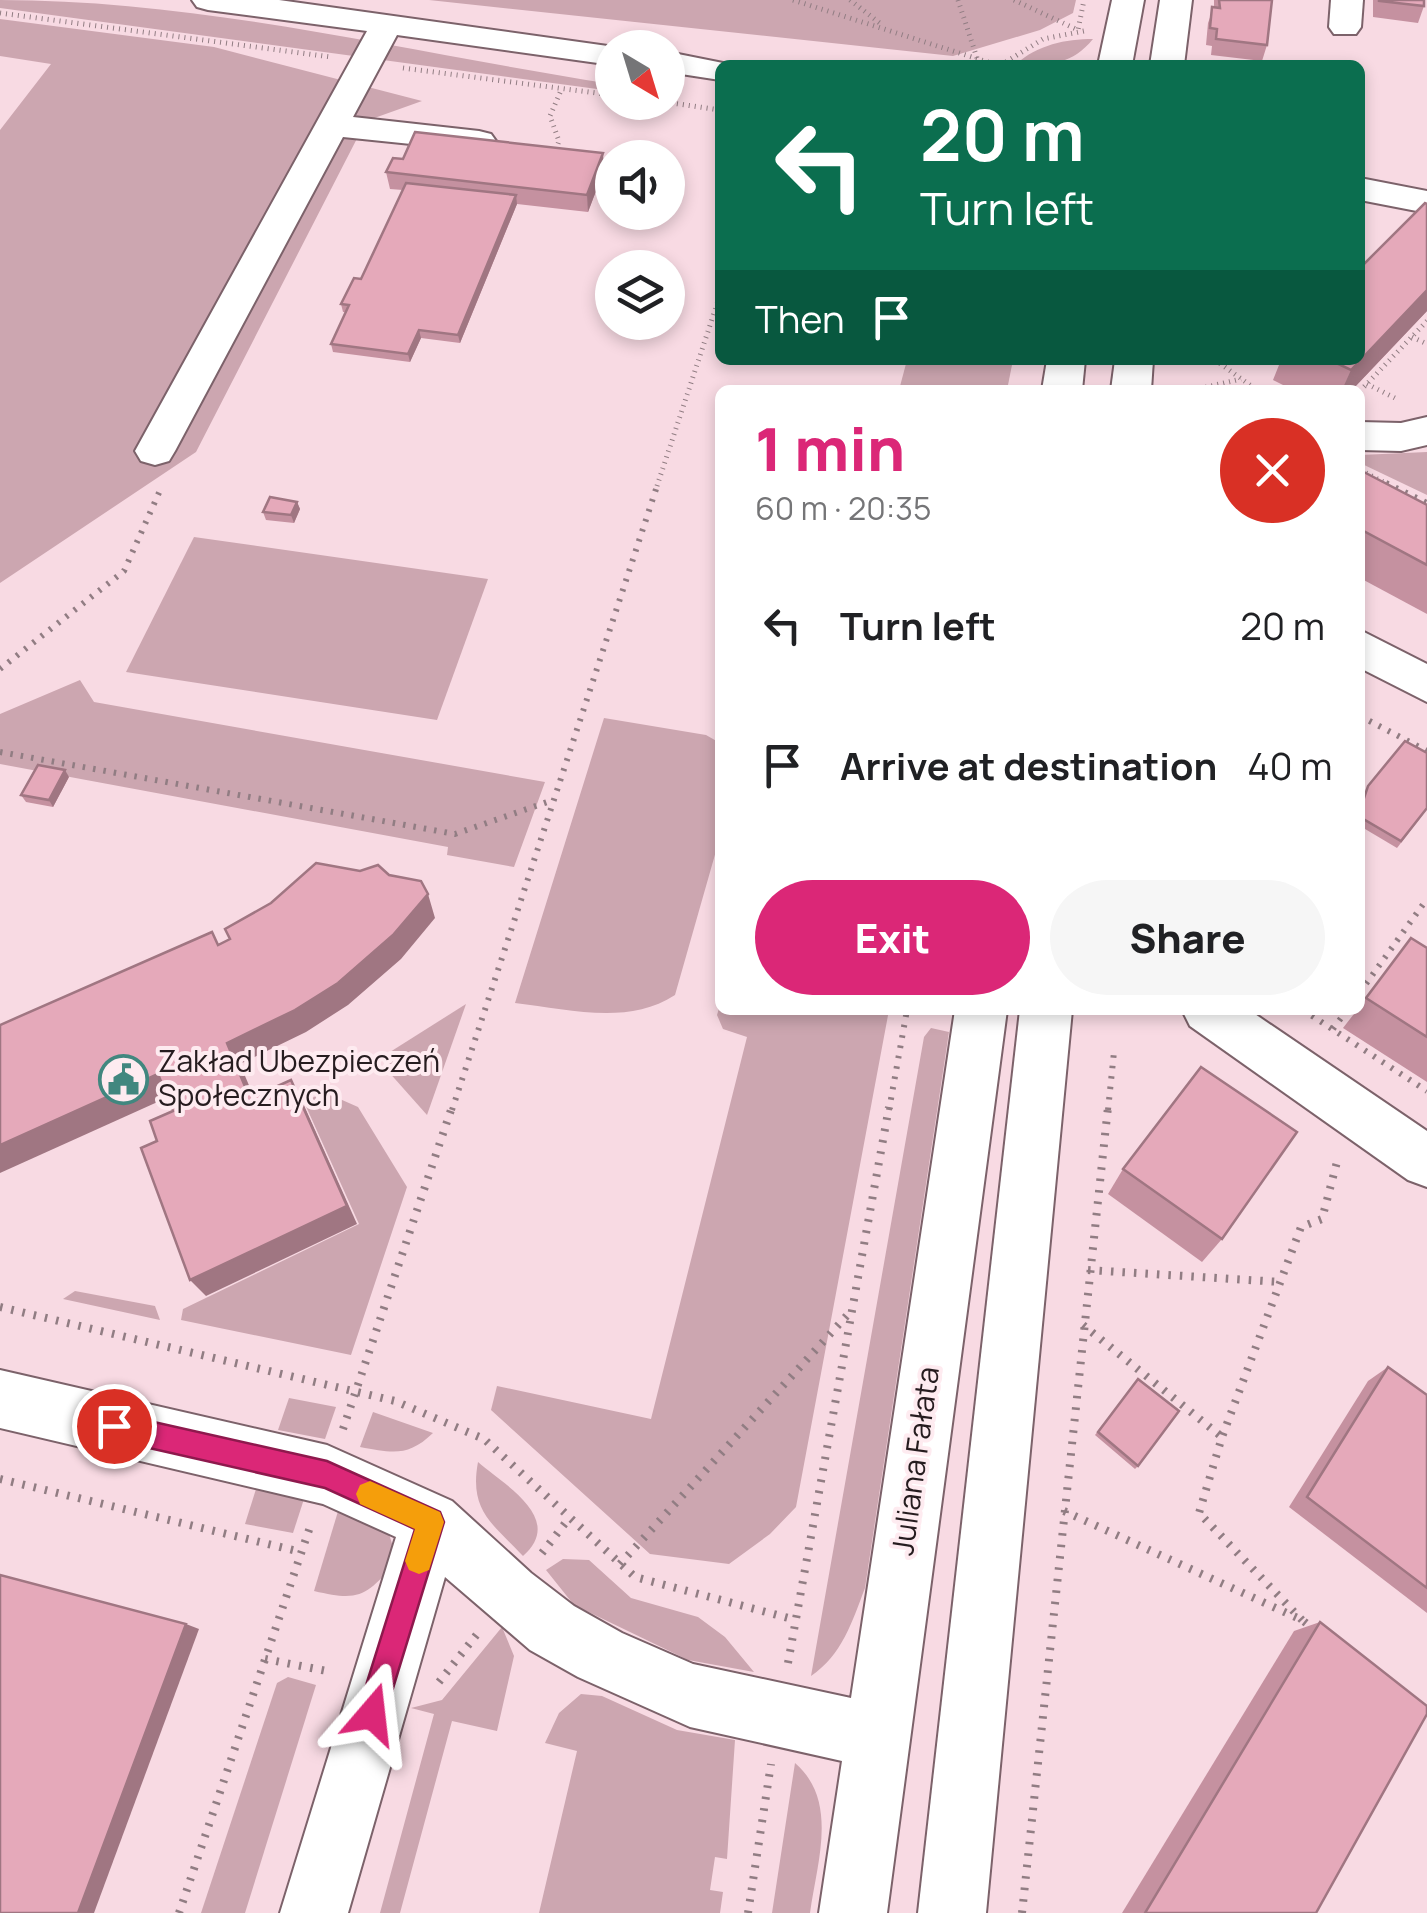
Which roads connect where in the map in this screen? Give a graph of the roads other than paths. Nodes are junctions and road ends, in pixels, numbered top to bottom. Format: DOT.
graph roads {
  1 [pos="208,0"];
  2 [pos="1128,0"];
  3 [pos="1176,0"];
  4 [pos="387,24"];
  5 [pos="1117,51"];
  6 [pos="595,53"];
  7 [pos="1168,60"];
  8 [pos="685,65"];
  9 [pos="715,69"];
  10 [pos="331,125"];
  11 [pos="505,144"];
  12 [pos="1365,190"];
  13 [pos="1427,202"];
  14 [pos="1427,431"];
  15 [pos="1365,436"];
  16 [pos="154,452"];
  17 [pos="1365,651"];
  18 [pos="1427,685"];
  19 [pos="980,1015"];
  20 [pos="1045,1015"];
  21 [pos="1215,1015"];
  22 [pos="1427,1162"];
  23 [pos="0,1398"];
  24 [pos="430,1522"];
  25 [pos="876,1736"];
  26 [pos="314,1913"];
  27 [pos="853,1913"];
  28 [pos="952,1913"];
  1 -- 4 [label="street"];
  2 -- 5 [label="street"];
  3 -- 7 [label="street"];
  4 -- 6 [label="street"];
  4 -- 10 [label="street"];
  8 -- 9 [label="street"];
  10 -- 11 [label="street"];
  10 -- 16 [label="street"];
  12 -- 13 [label="street"];
  14 -- 15 [label="street"];
  17 -- 18 [label="street"];
  19 -- 25 [label="street, Juliana Fałata"];
  20 -- 28 [label="street"];
  21 -- 22 [label="street"];
  23 -- 24 [label="street"];
  24 -- 25 [label="street"];
  24 -- 26 [label="street"];
  25 -- 27 [label="street, Juliana Fałata"];
}
